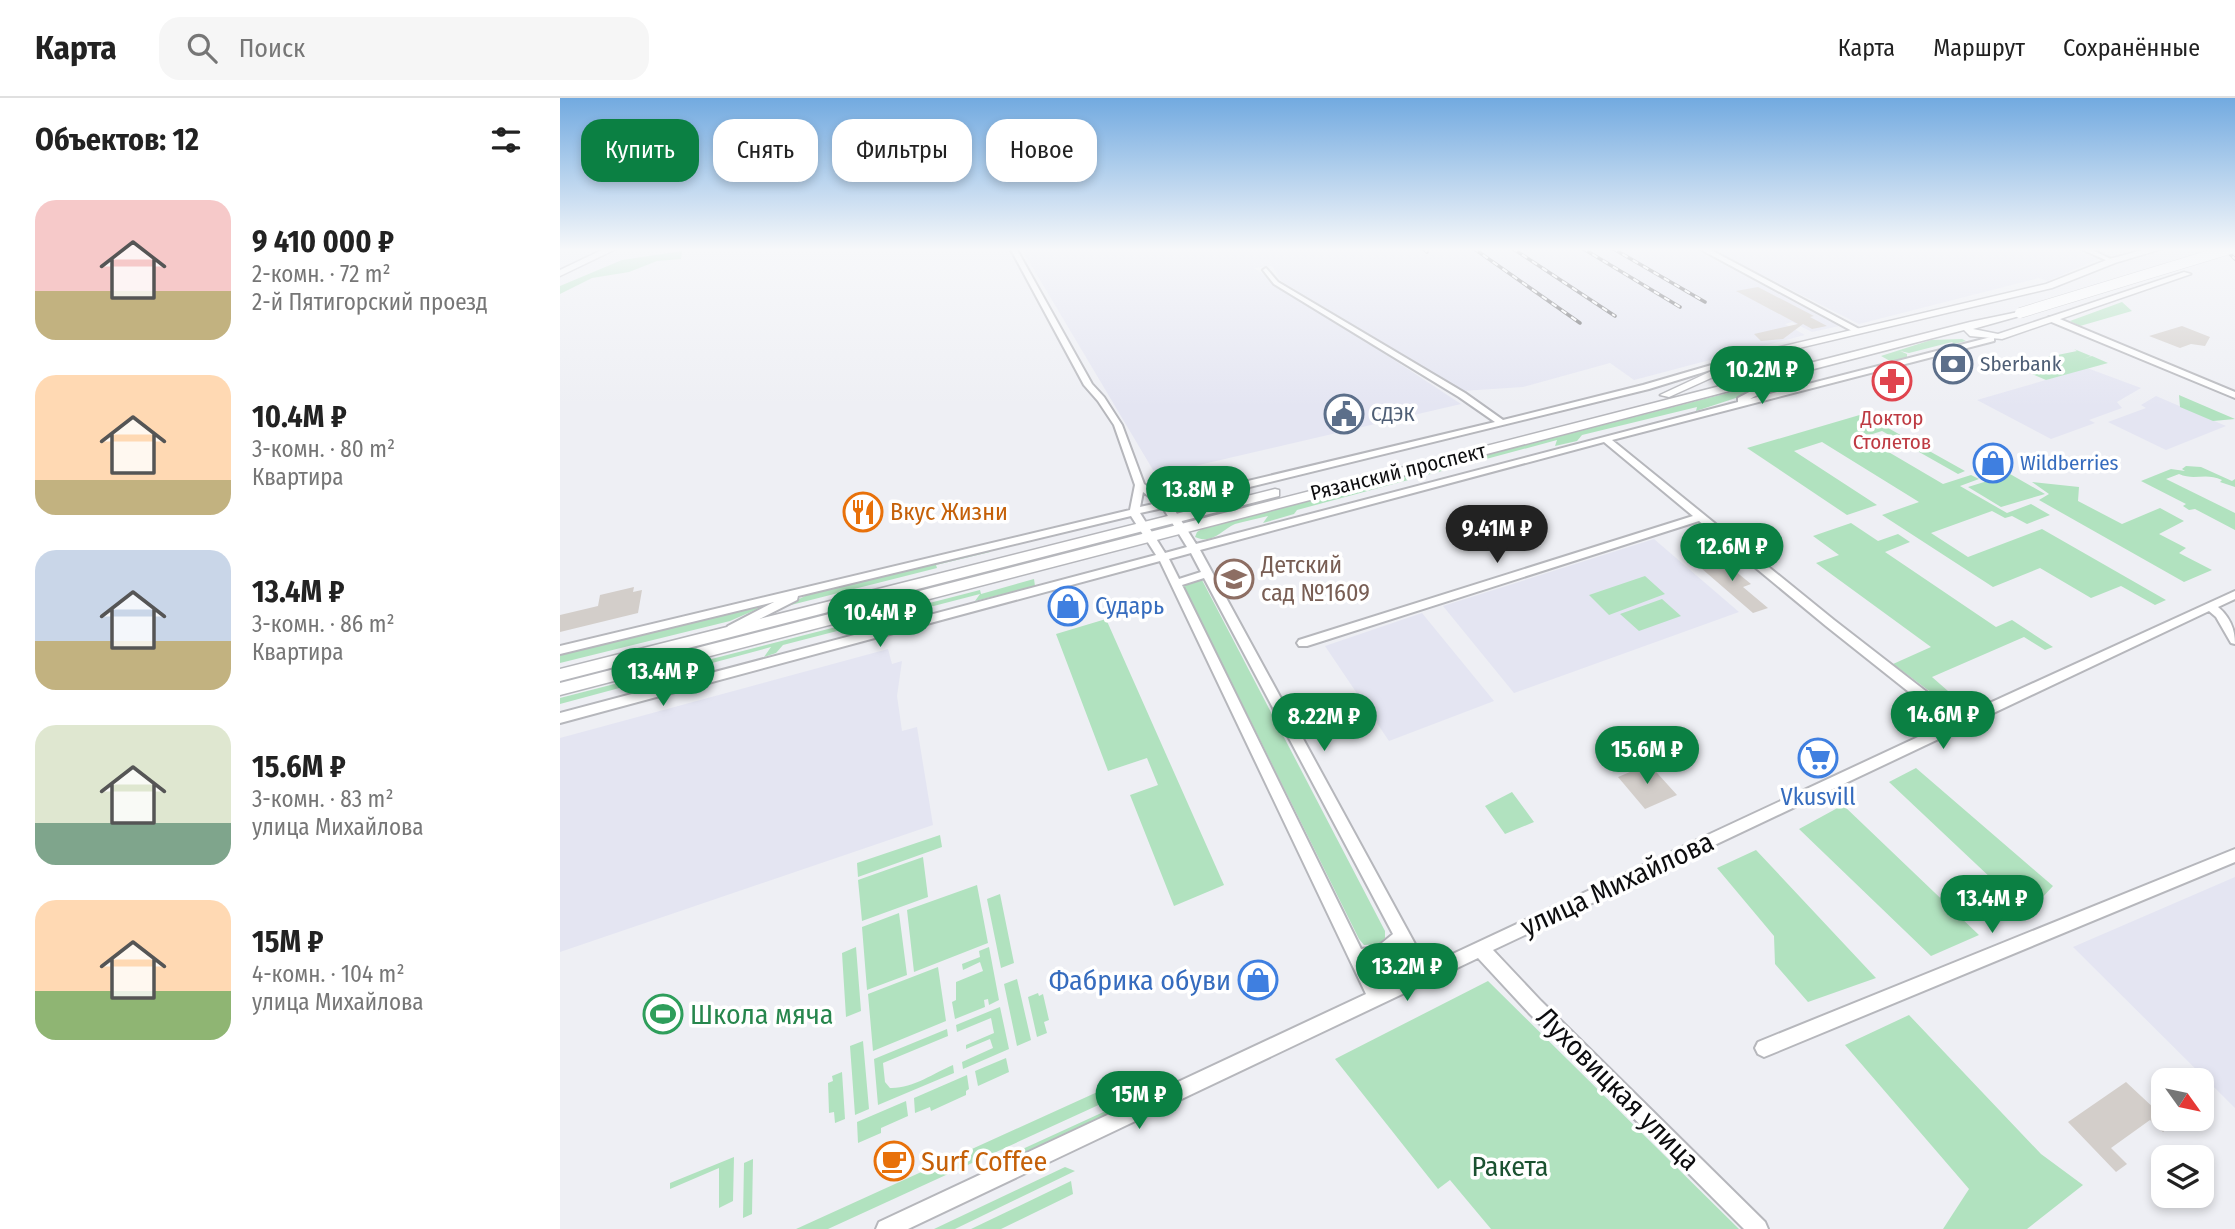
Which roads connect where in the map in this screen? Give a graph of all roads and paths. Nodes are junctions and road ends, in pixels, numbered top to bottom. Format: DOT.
graph roads {
  1 [pos="1042,301"];
  2 [pos="1306,301"];
  3 [pos="1801,301"];
  4 [pos="1995,301"];
  5 [pos="2028,301"];
  6 [pos="2060,301"];
  7 [pos="2107,301"];
  8 [pos="1947,314"];
  9 [pos="2052,319"];
  10 [pos="1973,321"];
  11 [pos="1857,330"];
  12 [pos="1995,338"];
  13 [pos="1750,357"];
  14 [pos="1796,371"];
  15 [pos="1665,395"];
  16 [pos="2235,395"];
  17 [pos="1714,410"];
  18 [pos="1502,423"];
  19 [pos="1606,439"];
  20 [pos="1140,485"];
  21 [pos="1166,504"];
  22 [pos="1134,512"];
  23 [pos="1700,517"];
  24 [pos="1178,523"];
  25 [pos="1146,531"];
  26 [pos="1194,550"];
  27 [pos="1163,558"];
  28 [pos="1208,575"];
  29 [pos="1175,583"];
  30 [pos="809,588"];
  31 [pos="2235,596"];
  32 [pos="2211,607"];
  33 [pos="727,632"];
  34 [pos="2235,640"];
  35 [pos="1303,643"];
  36 [pos="560,650"];
  37 [pos="560,675"];
  38 [pos="560,689"];
  39 [pos="560,719"];
  40 [pos="1960,724"];
  41 [pos="2235,855"];
  42 [pos="1402,936"];
  43 [pos="1480,948"];
  44 [pos="1356,956"];
  45 [pos="1423,974"];
  46 [pos="1376,997"];
  47 [pos="1764,1048"];
  48 [pos="886,1229"];
  49 [pos="1758,1229"];
  1 -- 20 [label="street"];
  2 -- 18 [label="street"];
  3 -- 11 [label="street"];
  4 -- 8 [label="main road"];
  5 -- 10 [label="main road, Рязанский проспект"];
  6 -- 10 [label="main road, Рязанский проспект, bridge"];
  7 -- 9 [label="main road"];
  8 -- 10 [label="main road"];
  8 -- 11 [label="main road"];
  9 -- 12 [label="main road"];
  9 -- 16 [label="street"];
  10 -- 12 [label="main road"];
  10 -- 14 [label="main road, Рязанский проспект"];
  10 -- 15 [label="main road, Рязанский проспект"];
  11 -- 13 [label="main road"];
  12 -- 17 [label="street"];
  13 -- 15 [label="main road"];
  13 -- 18 [label="street"];
  14 -- 17 [label="street"];
  14 -- 24 [label="main road, Рязанский проспект"];
  15 -- 24 [label="main road, Рязанский проспект"];
  17 -- 19 [label="street"];
  18 -- 21 [label="street"];
  19 -- 23 [label="street"];
  19 -- 26 [label="street"];
  20 -- 21 [label="street"];
  20 -- 22 [label="street"];
  21 -- 22 [label="street"];
  21 -- 24 [label="street"];
  22 -- 25 [label="street"];
  22 -- 30 [label="street"];
  23 -- 35 [label="street"];
  23 -- 40 [label="street"];
  24 -- 25 [label="main road, Рязанский проспект"];
  24 -- 26 [label="street"];
  25 -- 27 [label="street"];
  25 -- 33 [label="main road, Рязанский проспект"];
  25 -- 38 [label="main road, Рязанский проспект"];
  26 -- 27 [label="street"];
  26 -- 28 [label="street"];
  27 -- 29 [label="street"];
  27 -- 39 [label="street"];
  28 -- 29 [label="street"];
  28 -- 42 [label="street"];
  29 -- 44 [label="street"];
  30 -- 33 [label="street"];
  30 -- 36 [label="street"];
  31 -- 32 [label="street, улица Михайлова"];
  32 -- 34 [label="street"];
  32 -- 40 [label="street, улица Михайлова"];
  33 -- 37 [label="main road, Рязанский проспект"];
  40 -- 43 [label="street, улица Михайлова"];
  41 -- 47 [label="street"];
  42 -- 44 [label="street"];
  42 -- 45 [label="street"];
  43 -- 45 [label="street, улица Михайлова"];
  43 -- 49 [label="street, Луховицкая улица"];
  44 -- 46 [label="street"];
  45 -- 46 [label="street, улица Михайлова"];
  46 -- 48 [label="street, улица Михайлова"];
}
